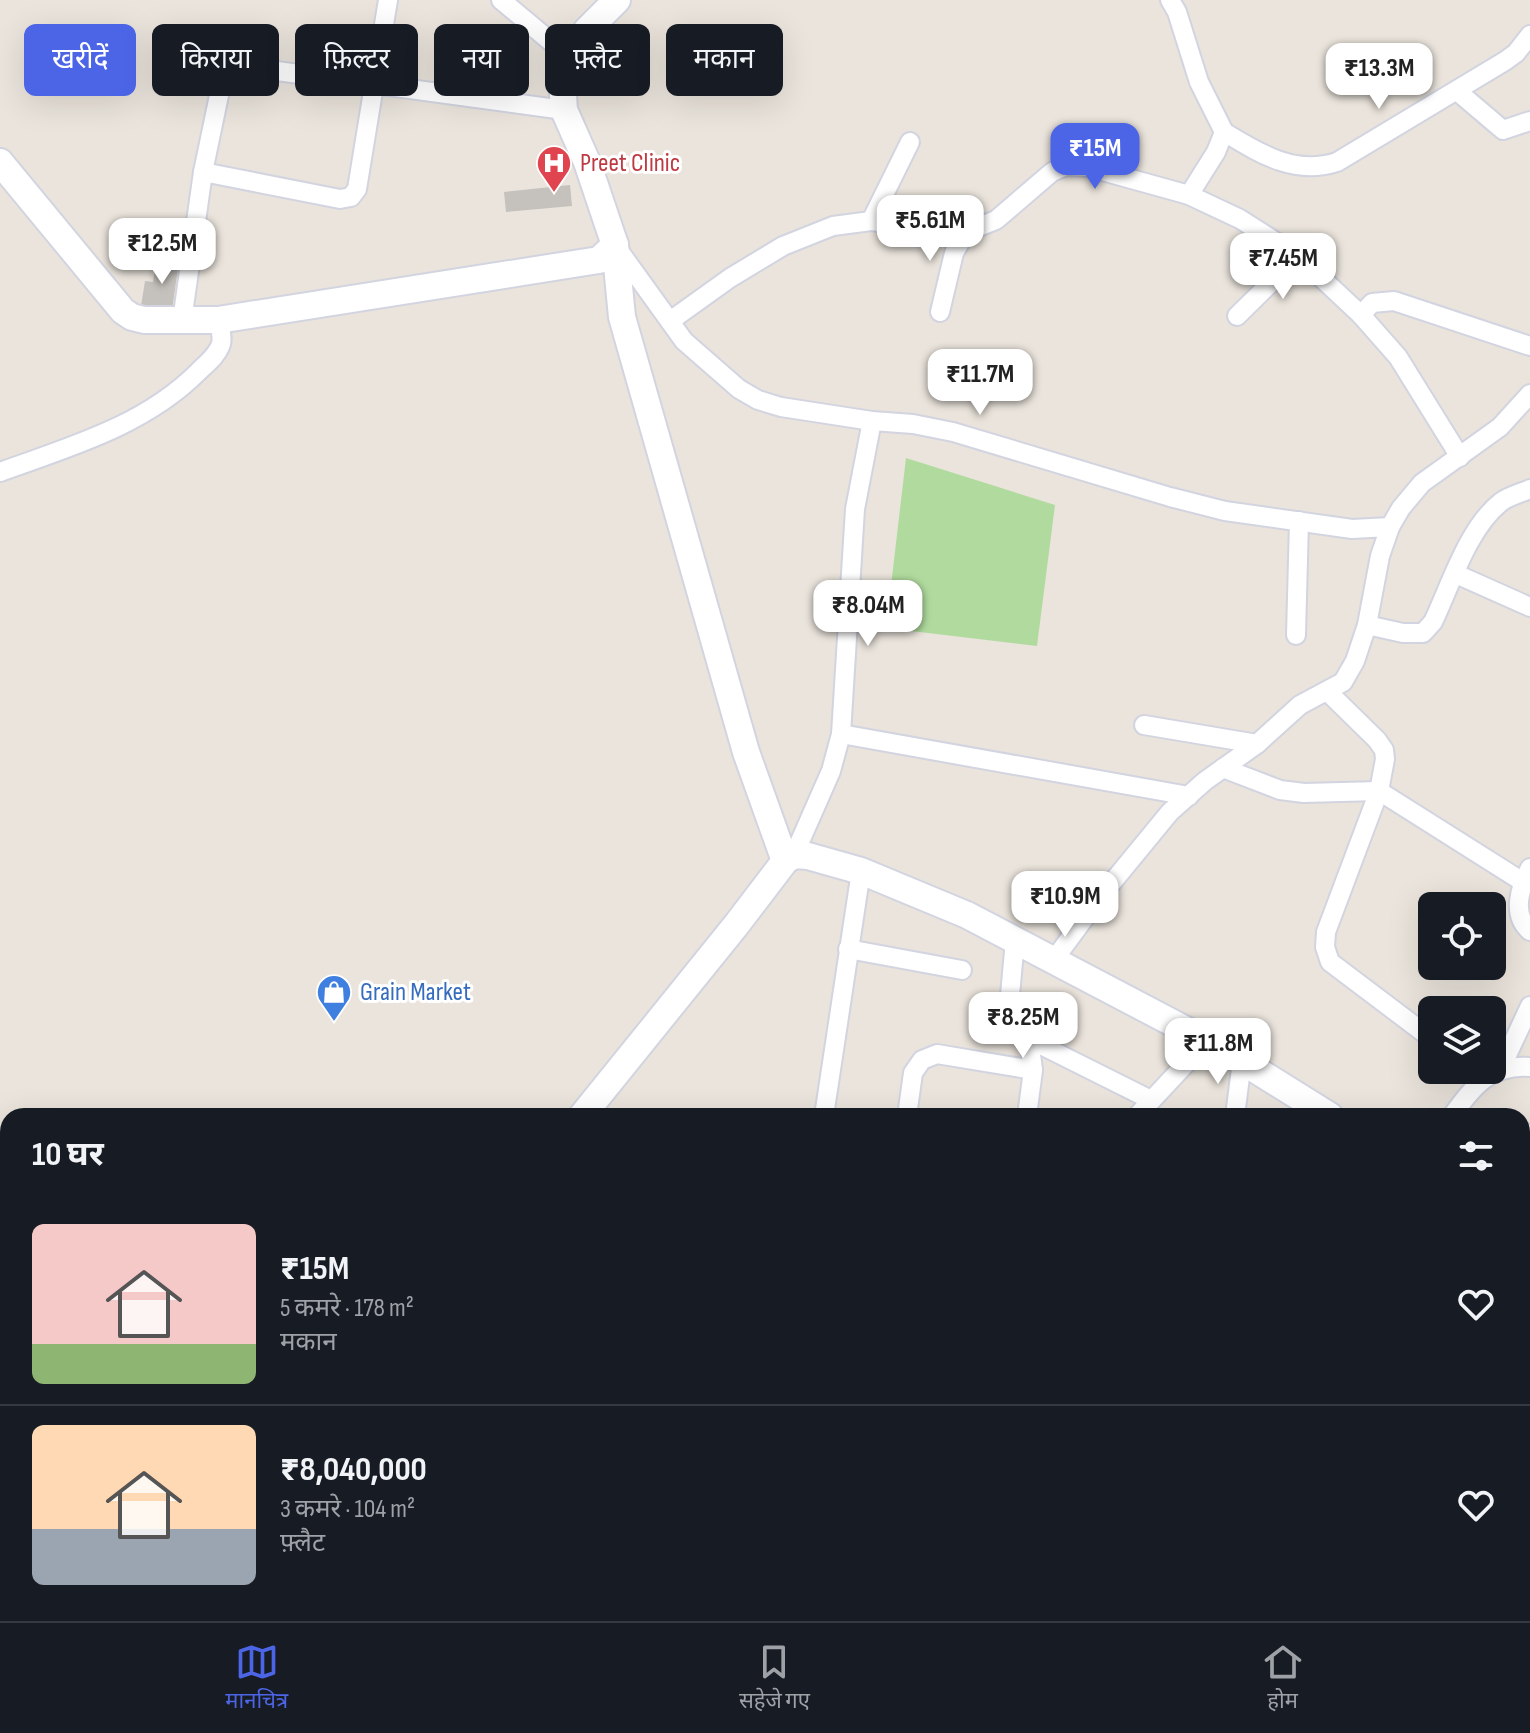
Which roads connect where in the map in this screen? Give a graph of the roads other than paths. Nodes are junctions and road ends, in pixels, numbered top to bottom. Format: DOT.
graph roads {
  1 [pos="388,0"];
  2 [pos="501,0"];
  3 [pos="617,0"];
  4 [pos="1170,0"];
  5 [pos="384,24"];
  6 [pos="593,24"];
  7 [pos="1530,35"];
  8 [pos="545,37"];
  9 [pos="295,74"];
  10 [pos="1457,91"];
  11 [pos="418,92"];
  12 [pos="371,96"];
  13 [pos="563,96"];
  14 [pos="564,110"];
  15 [pos="1530,121"];
  16 [pos="1224,132"];
  17 [pos="910,142"];
  18 [pos="2,167"];
  19 [pos="203,172"];
  20 [pos="1189,195"];
  21 [pos="871,221"];
  22 [pos="966,232"];
  23 [pos="615,245"];
  24 [pos="1298,256"];
  25 [pos="940,312"];
  26 [pos="1361,315"];
  27 [pos="1237,316"];
  28 [pos="218,320"];
  29 [pos="182,321"];
  30 [pos="670,321"];
  31 [pos="1530,346"];
  32 [pos="1530,394"];
  33 [pos="872,421"];
  34 [pos="1460,457"];
  35 [pos="0,472"];
  36 [pos="1530,489"];
  37 [pos="1299,521"];
  38 [pos="1390,527"];
  39 [pos="1456,574"];
  40 [pos="1530,607"];
  41 [pos="1367,625"];
  42 [pos="1296,635"];
  43 [pos="1327,691"];
  44 [pos="1144,725"];
  45 [pos="841,734"];
  46 [pos="1257,744"];
  47 [pos="1223,768"];
  48 [pos="1379,791"];
  49 [pos="1189,796"];
  50 [pos="789,858"];
  51 [pos="861,871"];
  52 [pos="1526,875"];
  53 [pos="1530,931"];
  54 [pos="1015,940"];
  55 [pos="848,949"];
  56 [pos="1053,961"];
  57 [pos="962,970"];
  58 [pos="1530,1006"];
  59 [pos="1418,1028"];
  60 [pos="1029,1039"];
  61 [pos="1206,1042"];
  62 [pos="1506,1057"];
  63 [pos="1242,1061"];
  64 [pos="1530,1067"];
  65 [pos="1506,1068"];
  66 [pos="1033,1070"];
  67 [pos="1473,1084"];
  68 [pos="1151,1100"];
  69 [pos="588,1108"];
  70 [pos="825,1108"];
  71 [pos="908,1108"];
  72 [pos="1028,1108"];
  73 [pos="1144,1108"];
  74 [pos="1236,1108"];
  75 [pos="1317,1108"];
  76 [pos="1457,1108"];
  1 -- 5 [label="street"];
  2 -- 8 [label="street"];
  3 -- 6 [label="street"];
  4 -- 16 [label="street"];
  7 -- 10 [label="street"];
  9 -- 19 [label="street"];
  10 -- 15 [label="street"];
  10 -- 16 [label="street"];
  11 -- 14 [label="street"];
  12 -- 19 [label="street"];
  13 -- 14 [label="street"];
  14 -- 23 [label="street"];
  16 -- 20 [label="street"];
  17 -- 21 [label="street"];
  18 -- 29 [label="street"];
  19 -- 29 [label="street"];
  20 -- 22 [label="street"];
  20 -- 24 [label="street"];
  21 -- 22 [label="street"];
  21 -- 30 [label="street"];
  22 -- 25 [label="street"];
  23 -- 28 [label="street"];
  23 -- 30 [label="street"];
  23 -- 50 [label="street"];
  24 -- 26 [label="street"];
  24 -- 27 [label="street"];
  26 -- 31 [label="street"];
  26 -- 34 [label="street"];
  28 -- 29 [label="street"];
  28 -- 35 [label="street"];
  30 -- 33 [label="street"];
  32 -- 34 [label="street"];
  33 -- 37 [label="street"];
  33 -- 45 [label="street"];
  34 -- 38 [label="street"];
  36 -- 39 [label="street"];
  37 -- 38 [label="street"];
  37 -- 42 [label="street"];
  38 -- 41 [label="street"];
  39 -- 40 [label="street"];
  39 -- 41 [label="street"];
  41 -- 43 [label="street"];
  43 -- 46 [label="street"];
  43 -- 48 [label="street"];
  44 -- 46 [label="street"];
  45 -- 49 [label="street"];
  45 -- 50 [label="street"];
  46 -- 47 [label="street"];
  47 -- 48 [label="street"];
  47 -- 49 [label="street"];
  48 -- 52 [label="street"];
  48 -- 59 [label="street"];
  49 -- 56 [label="street"];
  50 -- 51 [label="street"];
  50 -- 69 [label="street"];
  51 -- 54 [label="street"];
  51 -- 55 [label="street"];
  52 -- 53 [label="street"];
  54 -- 56 [label="street"];
  54 -- 60 [label="street"];
  55 -- 57 [label="street"];
  55 -- 70 [label="street"];
  56 -- 61 [label="street"];
  58 -- 62 [label="street"];
  60 -- 66 [label="street"];
  60 -- 68 [label="street"];
  61 -- 63 [label="street"];
  61 -- 68 [label="street"];
  63 -- 74 [label="street"];
  63 -- 75 [label="street"];
  64 -- 65 [label="street"];
  66 -- 71 [label="street"];
  66 -- 72 [label="street"];
  67 -- 76 [label="street"];
  68 -- 73 [label="street"];
}
